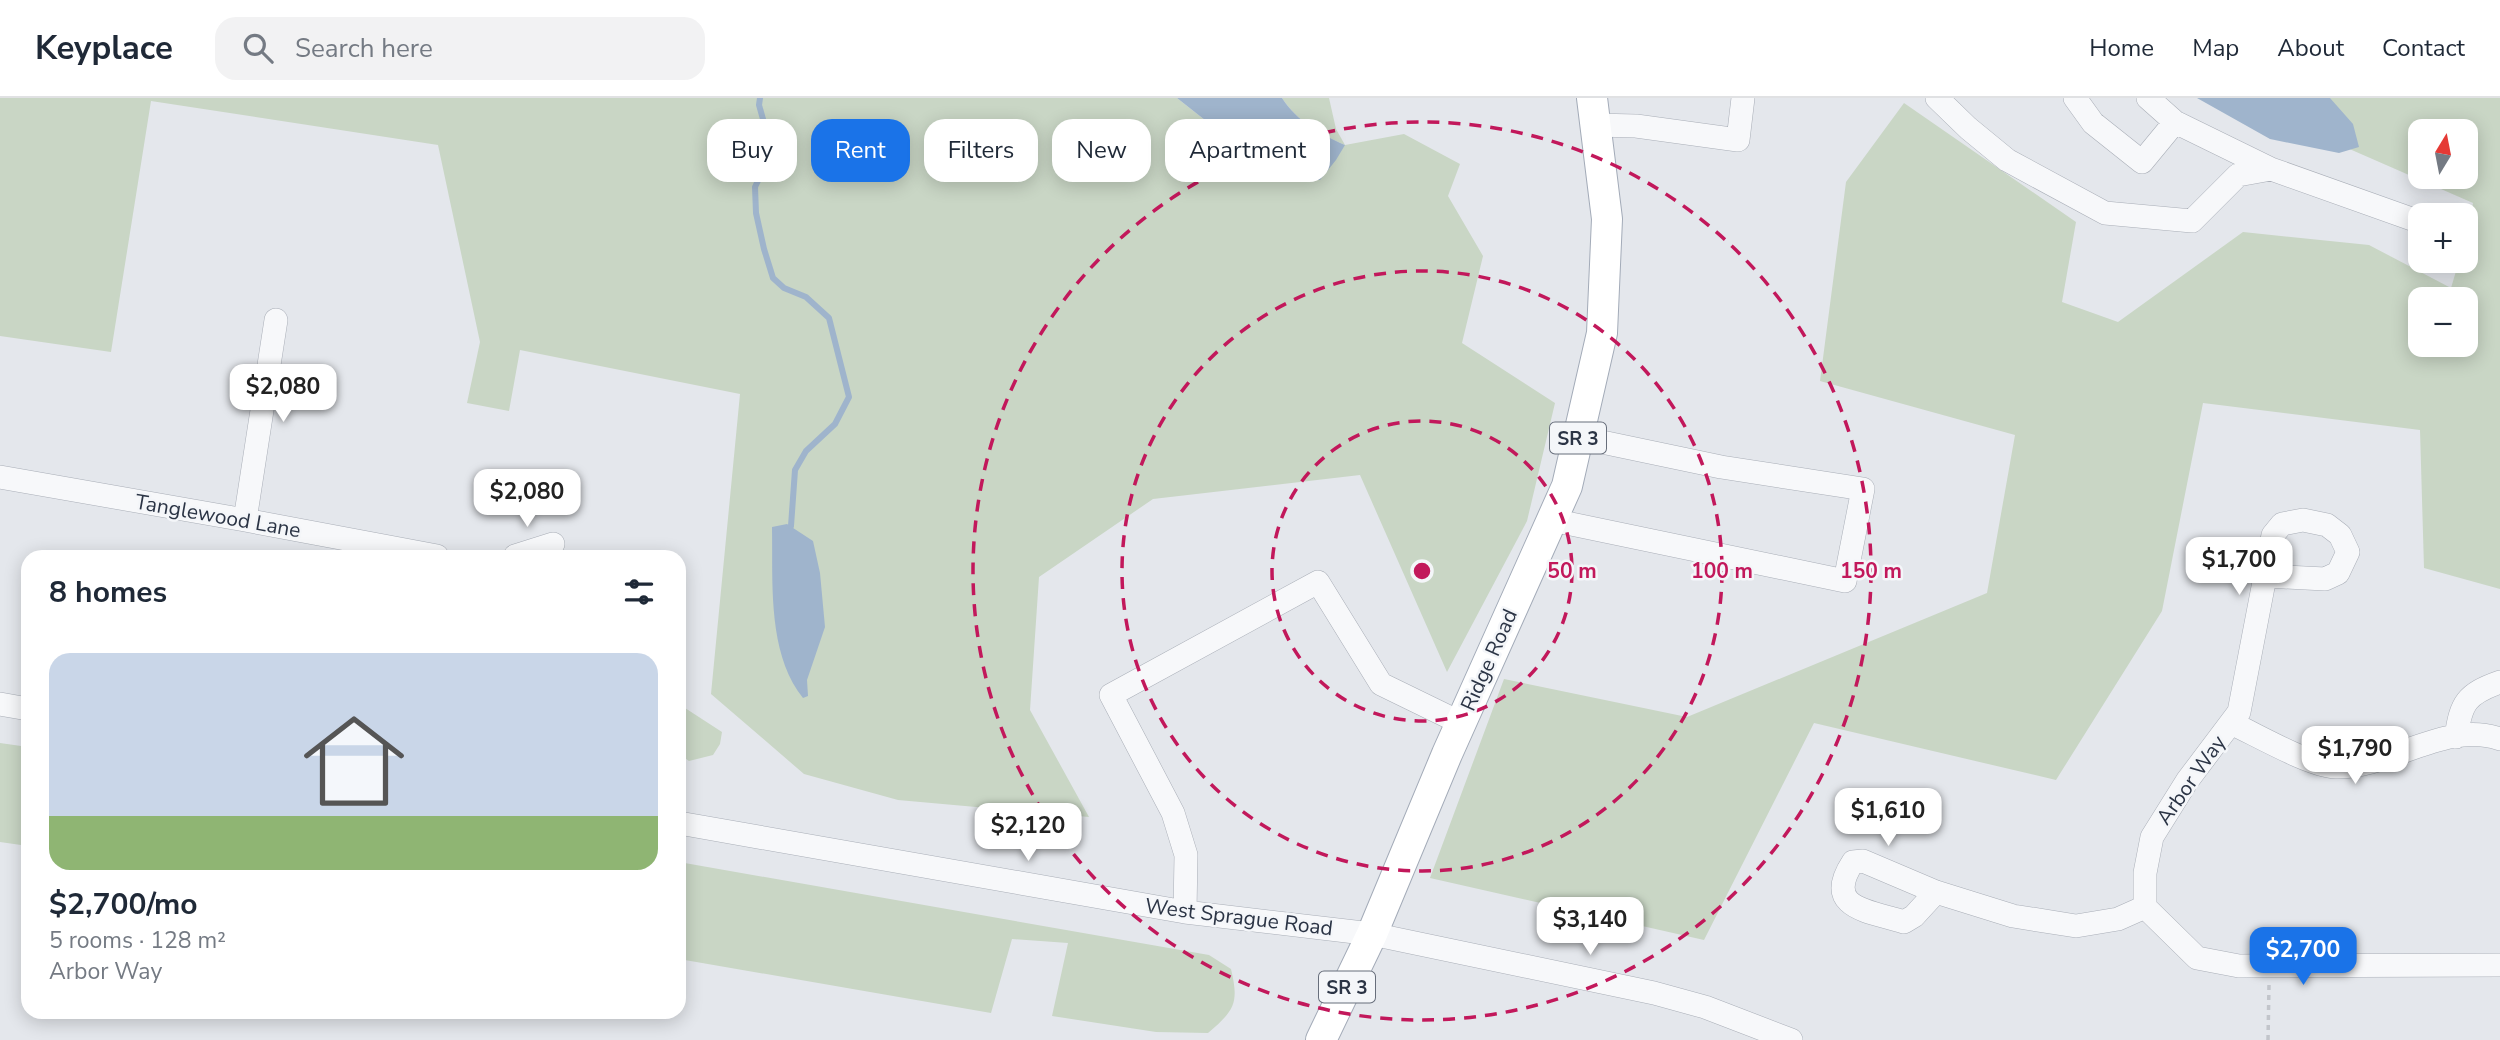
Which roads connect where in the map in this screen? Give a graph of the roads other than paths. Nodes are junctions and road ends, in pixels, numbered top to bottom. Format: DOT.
graph roads {
  1 [pos="1743,98"];
  2 [pos="1937,98"];
  3 [pos="2075,98"];
  4 [pos="2147,98"];
  5 [pos="1593,112"];
  6 [pos="2175,122"];
  7 [pos="2271,169"];
  8 [pos="2408,218"];
  9 [pos="276,320"];
  10 [pos="1578,437"];
  11 [pos="0,477"];
  12 [pos="245,520"];
  13 [pos="1552,520"];
  14 [pos="553,544"];
  15 [pos="404,550"];
  16 [pos="534,550"];
  17 [pos="2265,576"];
  18 [pos="2500,682"];
  19 [pos="0,704"];
  20 [pos="21,708"];
  21 [pos="1461,723"];
  22 [pos="2231,723"];
  23 [pos="2456,737"];
  24 [pos="2500,739"];
  25 [pos="686,824"];
  26 [pos="1936,892"];
  27 [pos="2145,907"];
  28 [pos="1185,912"];
  29 [pos="1373,934"];
  30 [pos="2500,965"];
  31 [pos="1321,1040"];
  32 [pos="1791,1040"];
  1 -- 5 [label="street"];
  2 -- 7 [label="street"];
  3 -- 6 [label="street"];
  4 -- 6 [label="street"];
  5 -- 10 [label="main road, Ridge Road / SR 3"];
  6 -- 7 [label="street"];
  7 -- 8 [label="street"];
  9 -- 12 [label="street"];
  10 -- 13 [label="main road, Ridge Road / SR 3"];
  10 -- 13 [label="street"];
  11 -- 12 [label="street, Tanglewood Lane"];
  12 -- 15 [label="street, Tanglewood Lane"];
  13 -- 21 [label="main road, Ridge Road / SR 3"];
  14 -- 16 [label="street"];
  17 -- 22 [label="street, Arbor Way"];
  18 -- 23 [label="street"];
  19 -- 20 [label="street"];
  21 -- 28 [label="street"];
  21 -- 29 [label="main road, Ridge Road / SR 3"];
  22 -- 23 [label="street"];
  22 -- 27 [label="street, Arbor Way"];
  23 -- 24 [label="street"];
  25 -- 28 [label="street, West Sprague Road"];
  26 -- 27 [label="street"];
  27 -- 30 [label="street"];
  28 -- 29 [label="street, West Sprague Road"];
  29 -- 31 [label="main road, Ridge Road / SR 3"];
  29 -- 32 [label="street, West Sprague Road"];
}
